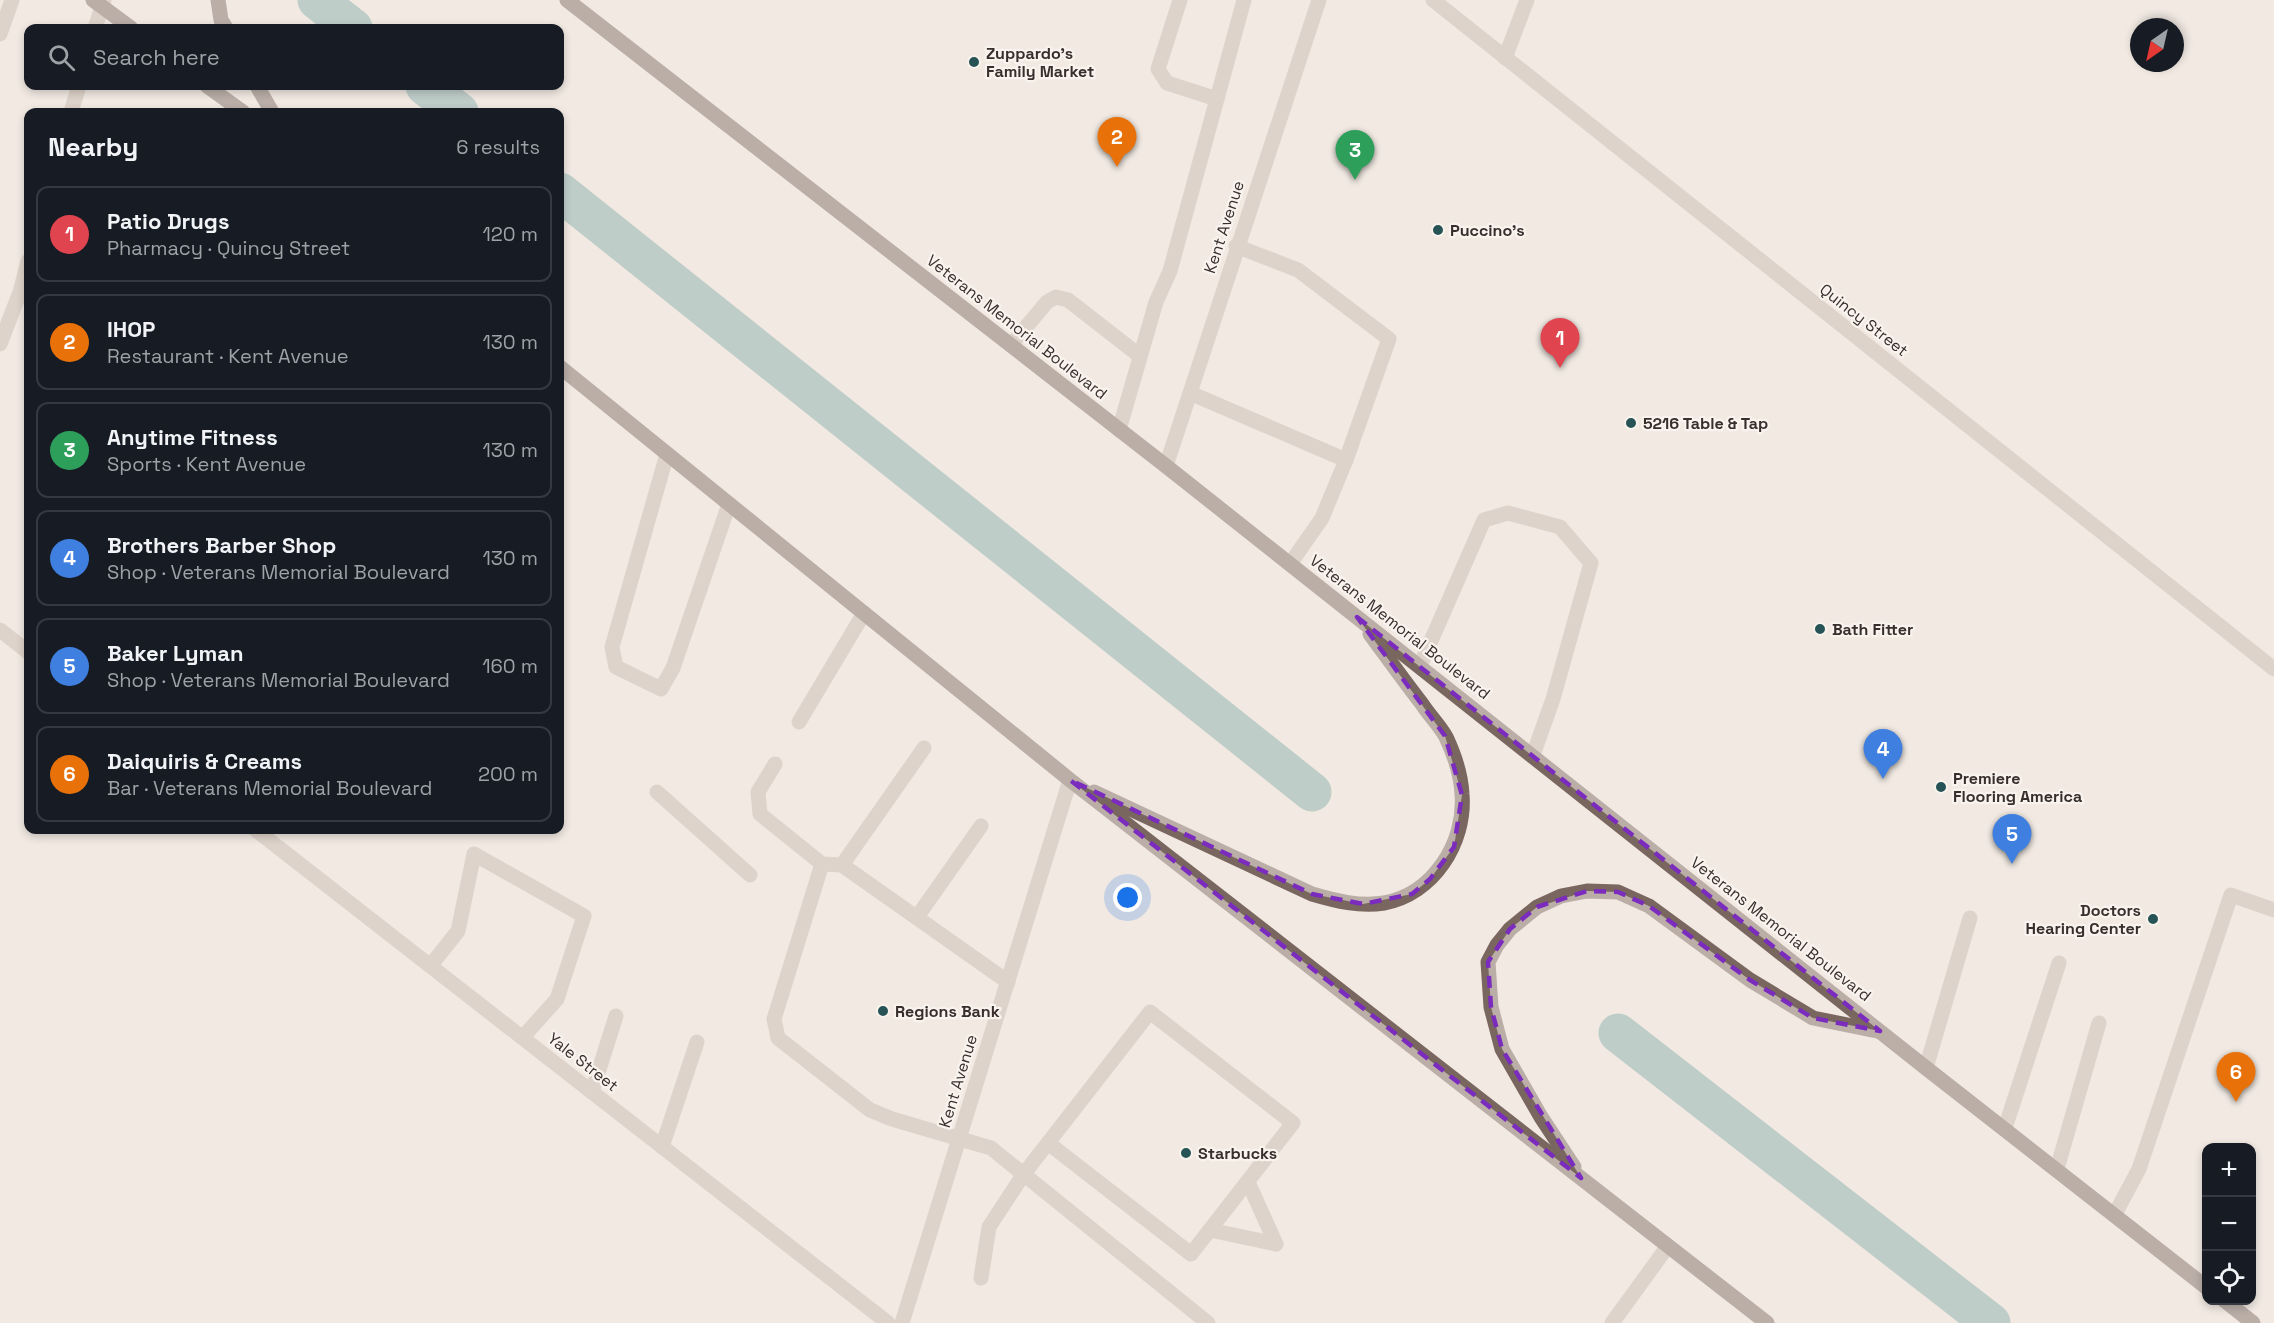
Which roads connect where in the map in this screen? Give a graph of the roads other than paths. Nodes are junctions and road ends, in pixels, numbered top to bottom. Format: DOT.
graph roads {
  1 [pos="12,0"];
  2 [pos="218,0"];
  3 [pos="567,0"];
  4 [pos="1180,0"];
  5 [pos="1244,0"];
  6 [pos="1319,0"];
  7 [pos="1433,0"];
  8 [pos="1527,0"];
  9 [pos="100,2"];
  10 [pos="96,24"];
  11 [pos="125,24"];
  12 [pos="224,24"];
  13 [pos="0,34"];
  14 [pos="1505,58"];
  15 [pos="78,90"];
  16 [pos="213,90"];
  17 [pos="259,90"];
  18 [pos="1217,99"];
  19 [pos="72,108"];
  20 [pos="237,108"];
  21 [pos="270,108"];
  22 [pos="1236,246"];
  23 [pos="24,276"];
  24 [pos="0,344"];
  25 [pos="1011,345"];
  26 [pos="1140,356"];
  27 [pos="564,370"];
  28 [pos="1190,393"];
  29 [pos="1119,430"];
  30 [pos="667,454"];
  31 [pos="1346,460"];
  32 [pos="1166,466"];
  33 [pos="729,504"];
  34 [pos="1290,564"];
  35 [pos="864,613"];
  36 [pos="1357,617"];
  37 [pos="0,630"];
  38 [pos="24,647"];
  39 [pos="1419,666"];
  40 [pos="2274,669"];
  41 [pos="799,722"];
  42 [pos="924,748"];
  43 [pos="1533,755"];
  44 [pos="775,764"];
  45 [pos="1070,780"];
  46 [pos="657,792"];
  47 [pos="981,826"];
  48 [pos="262,834"];
  49 [pos="822,864"];
  50 [pos="842,865"];
  51 [pos="750,875"];
  52 [pos="2274,910"];
  53 [pos="917,918"];
  54 [pos="1970,918"];
  55 [pos="2059,963"];
  56 [pos="431,966"];
  57 [pos="1008,982"];
  58 [pos="616,1016"];
  59 [pos="2099,1023"];
  60 [pos="1880,1031"];
  61 [pos="523,1037"];
  62 [pos="697,1042"];
  63 [pos="1926,1068"];
  64 [pos="592,1092"];
  65 [pos="2005,1128"];
  66 [pos="959,1139"];
  67 [pos="1048,1143"];
  68 [pos="662,1147"];
  69 [pos="2057,1168"];
  70 [pos="1023,1175"];
  71 [pos="1581,1178"];
  72 [pos="1248,1182"];
  73 [pos="2115,1214"];
  74 [pos="1210,1230"];
  75 [pos="1668,1246"];
  76 [pos="981,1278"];
  77 [pos="2202,1284"];
  78 [pos="2230,1305"];
  79 [pos="888,1323"];
  80 [pos="902,1323"];
  81 [pos="1209,1323"];
  82 [pos="1612,1323"];
  83 [pos="1767,1323"];
  84 [pos="2253,1323"];
  1 -- 13 [label="street"];
  2 -- 12 [label="main road"];
  3 -- 25 [label="main road, Veterans Memorial Boulevard"];
  4 -- 18 [label="street"];
  5 -- 18 [label="street"];
  6 -- 22 [label="street, Kent Avenue"];
  7 -- 14 [label="street, Quincy Street"];
  8 -- 14 [label="street"];
  9 -- 10 [label="street"];
  9 -- 11 [label="main road"];
  14 -- 40 [label="street, Quincy Street"];
  15 -- 19 [label="street"];
  16 -- 20 [label="main road"];
  17 -- 21 [label="main road"];
  18 -- 26 [label="street"];
  22 -- 28 [label="street, Kent Avenue"];
  22 -- 31 [label="street"];
  23 -- 24 [label="street"];
  25 -- 26 [label="street"];
  25 -- 29 [label="main road, Veterans Memorial Boulevard"];
  26 -- 29 [label="street"];
  27 -- 30 [label="main road"];
  28 -- 31 [label="street"];
  28 -- 32 [label="street, Kent Avenue"];
  29 -- 32 [label="main road, Veterans Memorial Boulevard"];
  30 -- 33 [label="main road"];
  30 -- 33 [label="street"];
  31 -- 34 [label="street"];
  32 -- 34 [label="main road, Veterans Memorial Boulevard"];
  33 -- 35 [label="main road"];
  34 -- 36 [label="main road, Veterans Memorial Boulevard"];
  35 -- 41 [label="street"];
  35 -- 45 [label="main road"];
  36 -- 39 [label="main road, Veterans Memorial Boulevard"];
  36 -- 45 [label="main road"];
  37 -- 38 [label="street"];
  39 -- 43 [label="main road, Veterans Memorial Boulevard"];
  39 -- 43 [label="street"];
  42 -- 50 [label="street"];
  43 -- 60 [label="main road, Veterans Memorial Boulevard"];
  44 -- 49 [label="street"];
  45 -- 57 [label="street, Kent Avenue"];
  45 -- 71 [label="main road"];
  46 -- 51 [label="street"];
  47 -- 53 [label="street"];
  48 -- 56 [label="street, Yale Street"];
  49 -- 50 [label="street"];
  49 -- 66 [label="street"];
  50 -- 53 [label="street"];
  52 -- 73 [label="street"];
  53 -- 57 [label="street"];
  54 -- 63 [label="street"];
  55 -- 65 [label="street"];
  56 -- 61 [label="street, Yale Street"];
  56 -- 61 [label="street"];
  57 -- 66 [label="street, Kent Avenue"];
  58 -- 64 [label="street"];
  59 -- 69 [label="street"];
  60 -- 63 [label="main road, Veterans Memorial Boulevard"];
  60 -- 71 [label="main road"];
  61 -- 64 [label="street, Yale Street"];
  62 -- 68 [label="street"];
  63 -- 65 [label="main road, Veterans Memorial Boulevard"];
  64 -- 68 [label="street, Yale Street"];
  65 -- 69 [label="main road, Veterans Memorial Boulevard"];
  66 -- 70 [label="street"];
  66 -- 80 [label="street, Kent Avenue"];
  67 -- 70 [label="street"];
  67 -- 72 [label="street"];
  67 -- 74 [label="street"];
  68 -- 79 [label="street, Yale Street"];
  69 -- 73 [label="main road, Veterans Memorial Boulevard"];
  70 -- 76 [label="street"];
  70 -- 81 [label="street"];
  71 -- 75 [label="main road"];
  72 -- 74 [label="street"];
  72 -- 74 [label="street"];
  73 -- 77 [label="main road, Veterans Memorial Boulevard"];
  75 -- 82 [label="street"];
  75 -- 83 [label="main road"];
  78 -- 84 [label="main road"];
}
